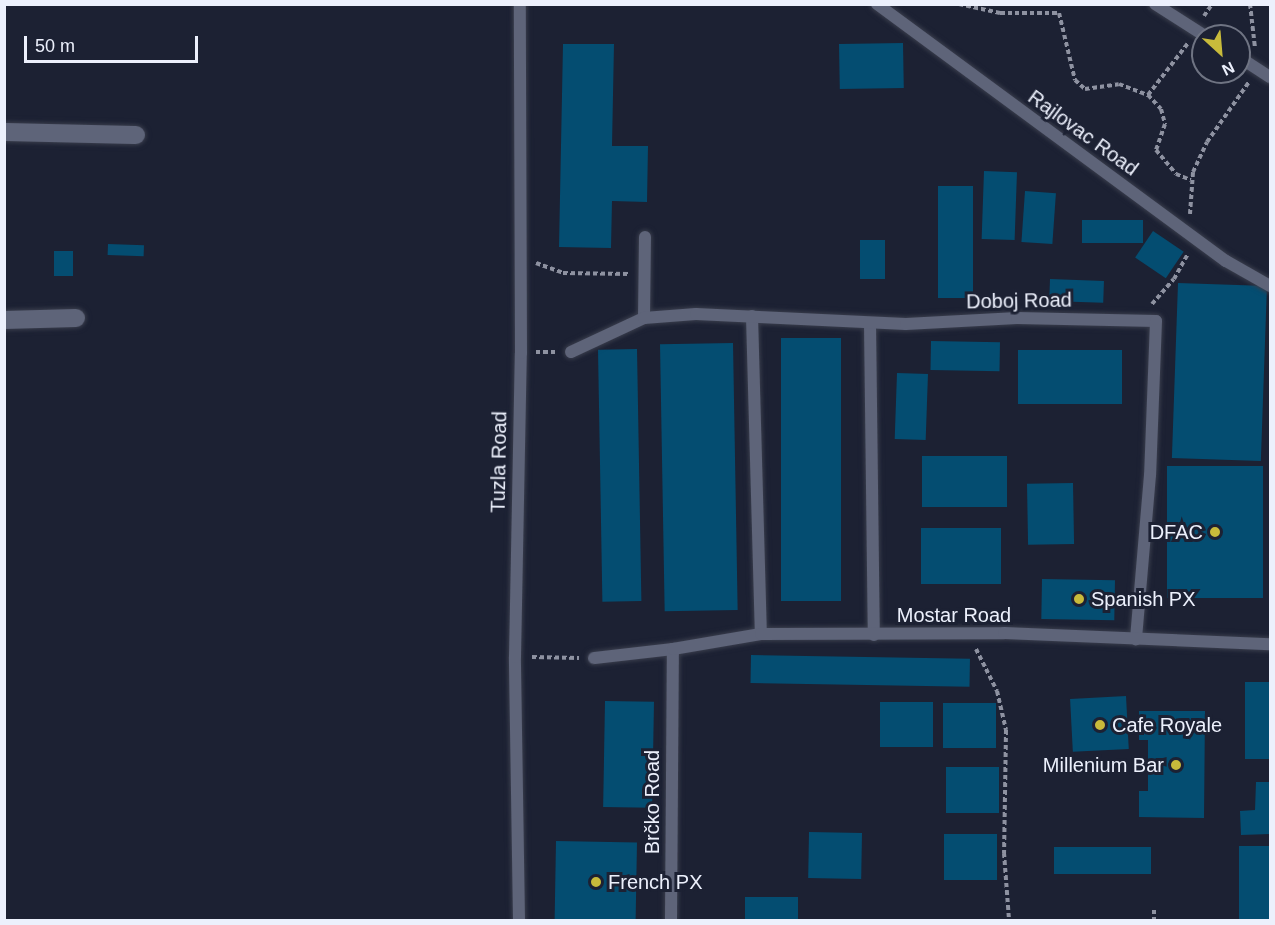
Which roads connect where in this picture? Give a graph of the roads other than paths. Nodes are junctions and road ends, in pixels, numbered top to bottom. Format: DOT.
graph roads {
  1 [pos="520,4"];
  2 [pos="877,4"];
  3 [pos="1155,4"];
  4 [pos="1191,27"];
  5 [pos="1251,65"];
  6 [pos="1270,77"];
  7 [pos="4,132"];
  8 [pos="136,135"];
  9 [pos="645,237"];
  10 [pos="1270,286"];
  11 [pos="752,316"];
  12 [pos="76,318"];
  13 [pos="644,318"];
  14 [pos="4,320"];
  15 [pos="870,323"];
  16 [pos="571,352"];
  17 [pos="761,634"];
  18 [pos="874,635"];
  19 [pos="1136,639"];
  20 [pos="1270,644"];
  21 [pos="673,649"];
  22 [pos="594,658"];
  23 [pos="519,921"];
  24 [pos="671,921"];
  1 -- 23 [label="lane, Tuzla Road"];
  2 -- 10 [label="lane, Rajlovac Road"];
  3 -- 4 [label="lane"];
  5 -- 6 [label="lane"];
  7 -- 8 [label="street"];
  9 -- 13 [label="lane"];
  11 -- 13 [label="lane, Doboj Road"];
  11 -- 15 [label="lane, Doboj Road"];
  11 -- 17 [label="lane"];
  12 -- 14 [label="street"];
  13 -- 16 [label="lane, Doboj Road"];
  15 -- 18 [label="lane"];
  15 -- 19 [label="lane, Doboj Road"];
  17 -- 18 [label="lane, Mostar Road"];
  17 -- 21 [label="lane, Mostar Road"];
  18 -- 19 [label="lane, Mostar Road"];
  19 -- 20 [label="lane, Mostar Road"];
  21 -- 22 [label="lane, Mostar Road"];
  21 -- 24 [label="lane, Brčko Road"];
}
